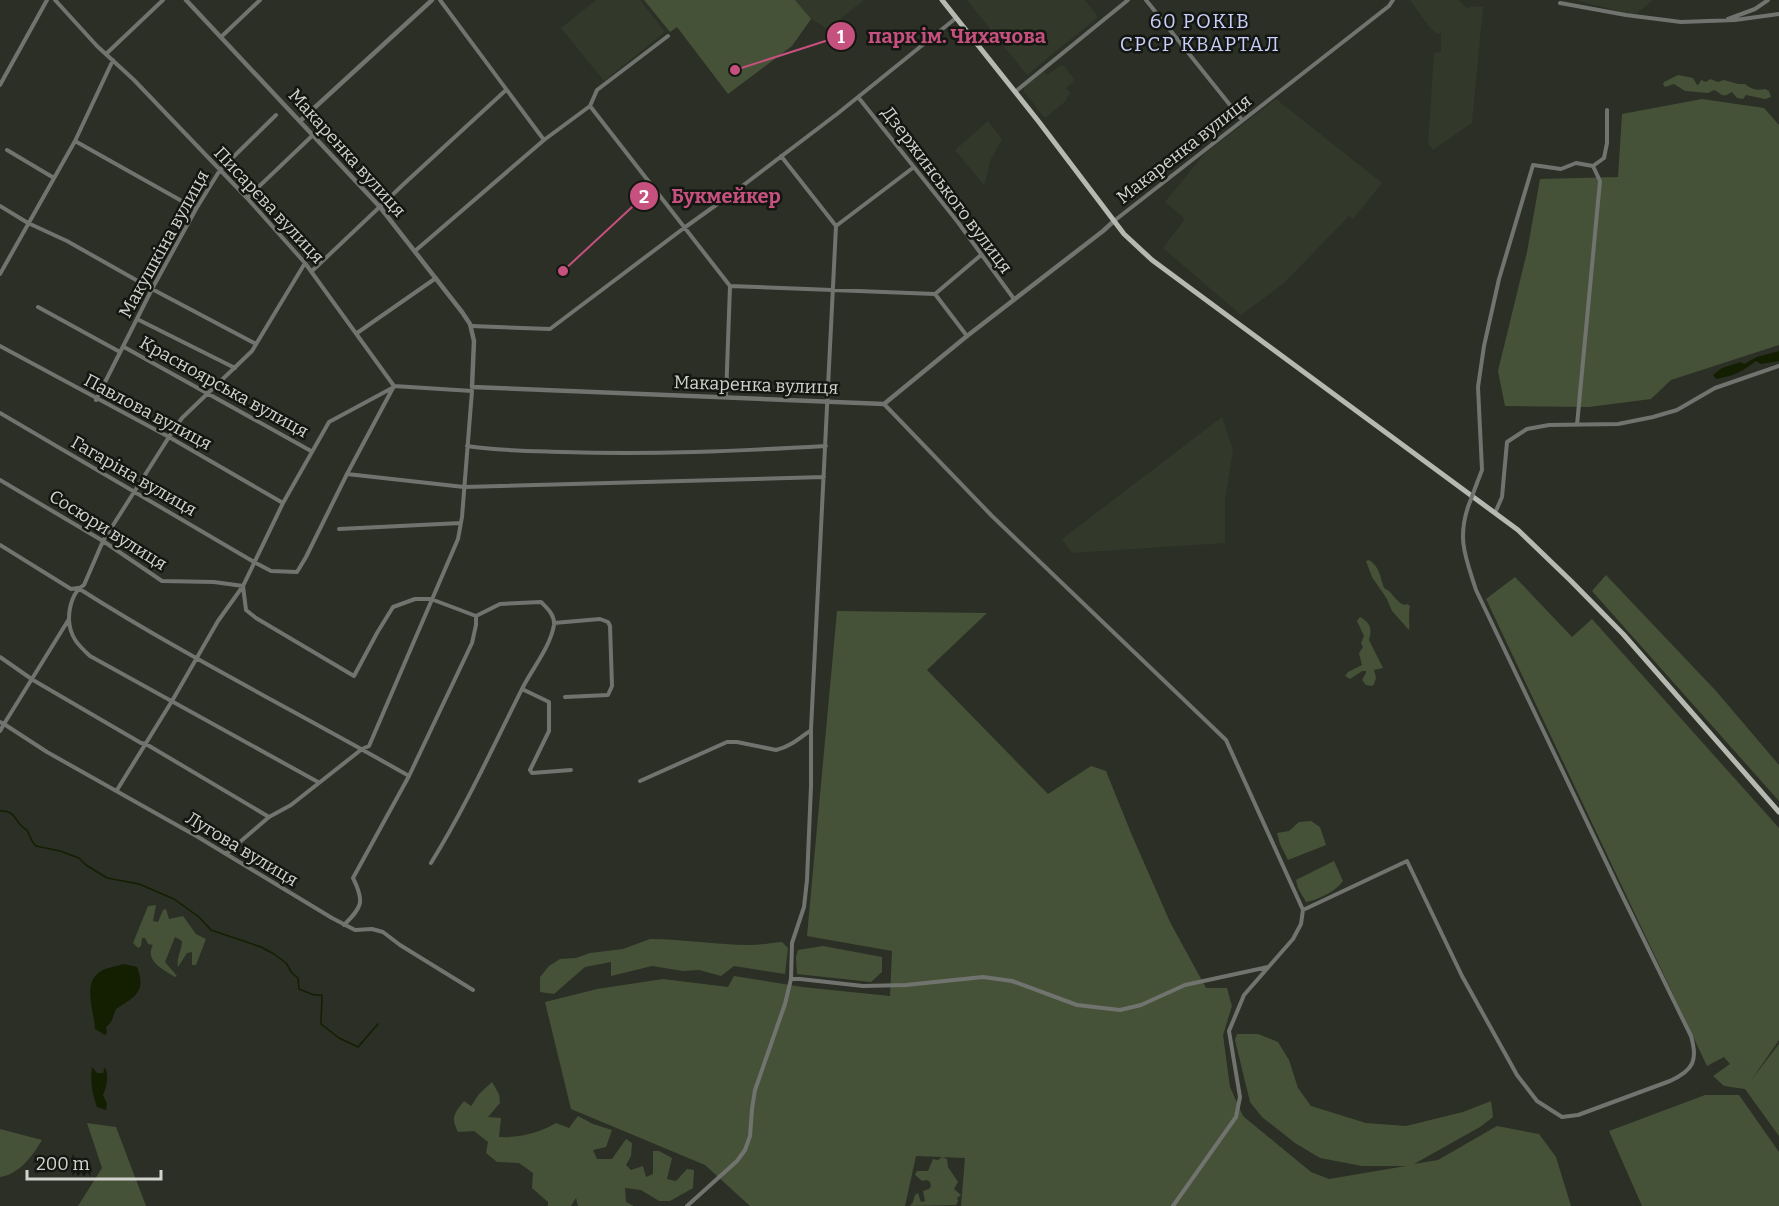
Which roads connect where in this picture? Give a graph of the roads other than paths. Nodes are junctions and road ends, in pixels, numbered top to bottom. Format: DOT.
graph roads {
  1 [pos="47,0"];
  2 [pos="55,0"];
  3 [pos="162,0"];
  4 [pos="186,0"];
  5 [pos="260,0"];
  6 [pos="432,0"];
  7 [pos="440,0"];
  8 [pos="942,0"];
  9 [pos="1128,0"];
  10 [pos="1146,0"];
  11 [pos="1393,0"];
  12 [pos="1768,0"];
  13 [pos="1560,3"];
  14 [pos="1779,14"];
  15 [pos="957,18"];
  16 [pos="1725,20"];
  17 [pos="668,36"];
  18 [pos="221,37"];
  19 [pos="106,54"];
  20 [pos="113,60"];
  21 [pos="0,85"];
  22 [pos="506,90"];
  23 [pos="1015,92"];
  24 [pos="858,97"];
  25 [pos="590,106"];
  26 [pos="1606,110"];
  27 [pos="276,115"];
  28 [pos="1242,120"];
  29 [pos="300,121"];
  30 [pos="313,135"];
  31 [pos="544,140"];
  32 [pos="75,141"];
  33 [pos="7,150"];
  34 [pos="781,156"];
  35 [pos="1593,166"];
  36 [pos="914,167"];
  37 [pos="220,170"];
  38 [pos="54,177"];
  39 [pos="247,198"];
  40 [pos="0,206"];
  41 [pos="380,207"];
  42 [pos="196,209"];
  43 [pos="1114,220"];
  44 [pos="28,223"];
  45 [pos="836,226"];
  46 [pos="684,228"];
  47 [pos="416,251"];
  48 [pos="981,255"];
  49 [pos="305,263"];
  50 [pos="312,271"];
  51 [pos="0,274"];
  52 [pos="436,278"];
  53 [pos="729,286"];
  54 [pos="152,289"];
  55 [pos="832,290"];
  56 [pos="935,294"];
  57 [pos="1014,299"];
  58 [pos="38,307"];
  59 [pos="137,319"];
  60 [pos="471,326"];
  61 [pos="357,333"];
  62 [pos="967,336"];
  63 [pos="256,344"];
  64 [pos="0,346"];
  65 [pos="124,347"];
  66 [pos="120,352"];
  67 [pos="1779,366"];
  68 [pos="235,368"];
  69 [pos="394,386"];
  70 [pos="472,389"];
  71 [pos="206,394"];
  72 [pos="726,397"];
  73 [pos="96,399"];
  74 [pos="828,401"];
  75 [pos="884,404"];
  76 [pos="0,413"];
  77 [pos="1577,425"];
  78 [pos="169,437"];
  79 [pos="467,446"];
  80 [pos="826,446"];
  81 [pos="311,451"];
  82 [pos="347,474"];
  83 [pos="824,477"];
  84 [pos="0,480"];
  85 [pos="464,487"];
  86 [pos="133,492"];
  87 [pos="283,503"];
  88 [pos="1495,513"];
  89 [pos="461,523"];
  90 [pos="339,529"];
  91 [pos="103,541"];
  92 [pos="0,544"];
  93 [pos="254,562"];
  94 [pos="243,586"];
  95 [pos="78,588"];
  96 [pos="431,599"];
  97 [pos="476,616"];
  98 [pos="69,619"];
  99 [pos="554,622"];
  100 [pos="0,657"];
  101 [pos="197,659"];
  102 [pos="33,680"];
  103 [pos="522,689"];
  104 [pos="565,697"];
  105 [pos="172,701"];
  106 [pos="2,723"];
  107 [pos="0,730"];
  108 [pos="811,730"];
  109 [pos="146,744"];
  110 [pos="362,749"];
  111 [pos="571,770"];
  112 [pos="409,776"];
  113 [pos="640,781"];
  114 [pos="318,782"];
  115 [pos="117,790"];
  116 [pos="1779,812"];
  117 [pos="269,817"];
  118 [pos="226,854"];
  119 [pos="431,864"];
  120 [pos="1303,910"];
  121 [pos="344,925"];
  122 [pos="1269,967"];
  123 [pos="791,979"];
  124 [pos="473,990"];
  125 [pos="687,1206"];
  126 [pos="1173,1206"];
  1 -- 21 [label="street"];
  2 -- 19 [label="street, Писарєва вулиця"];
  3 -- 19 [label="street"];
  4 -- 18 [label="street, Макаренка вулиця"];
  5 -- 18 [label="street"];
  6 -- 29 [label="street"];
  7 -- 22 [label="street"];
  8 -- 15 [label="main road"];
  9 -- 23 [label="street"];
  10 -- 28 [label="street"];
  11 -- 28 [label="street, Макаренка вулиця"];
  12 -- 16 [label="street"];
  13 -- 16 [label="street"];
  14 -- 16 [label="street"];
  15 -- 23 [label="main road"];
  15 -- 24 [label="street"];
  17 -- 25 [label="street"];
  18 -- 29 [label="street, Макаренка вулиця"];
  19 -- 20 [label="street, Писарєва вулиця"];
  20 -- 32 [label="street"];
  20 -- 37 [label="street, Писарєва вулиця"];
  22 -- 31 [label="street"];
  22 -- 41 [label="street"];
  23 -- 43 [label="main road"];
  24 -- 34 [label="street"];
  24 -- 36 [label="street, Дзержинського вулиця"];
  25 -- 31 [label="street"];
  25 -- 46 [label="street"];
  26 -- 35 [label="street"];
  27 -- 37 [label="street, Макушкіна вулиця"];
  28 -- 43 [label="street, Макаренка вулиця"];
  29 -- 30 [label="street, Макаренка вулиця"];
  30 -- 39 [label="street"];
  30 -- 41 [label="street, Макаренка вулиця"];
  31 -- 47 [label="street"];
  32 -- 38 [label="street"];
  32 -- 42 [label="street"];
  33 -- 38 [label="street"];
  34 -- 45 [label="street"];
  34 -- 46 [label="street"];
  35 -- 77 [label="street"];
  35 -- 120 [label="street, bridge"];
  36 -- 45 [label="street"];
  36 -- 48 [label="street, Дзержинського вулиця"];
  37 -- 39 [label="street, Писарєва вулиця"];
  37 -- 42 [label="street, Макушкіна вулиця"];
  38 -- 44 [label="street"];
  39 -- 49 [label="street, Писарєва вулиця"];
  40 -- 44 [label="street"];
  41 -- 47 [label="street, Макаренка вулиця"];
  41 -- 50 [label="street"];
  42 -- 54 [label="street, Макушкіна вулиця"];
  43 -- 57 [label="street, Макаренка вулиця"];
  43 -- 88 [label="main road"];
  44 -- 51 [label="street"];
  44 -- 54 [label="street"];
  45 -- 55 [label="street"];
  46 -- 53 [label="street"];
  46 -- 60 [label="street"];
  47 -- 52 [label="street, Макаренка вулиця"];
  48 -- 56 [label="street"];
  48 -- 57 [label="street, Дзержинського вулиця"];
  49 -- 50 [label="street, Писарєва вулиця"];
  49 -- 63 [label="street"];
  50 -- 61 [label="street, Писарєва вулиця"];
  52 -- 60 [label="street, Макаренка вулиця"];
  52 -- 61 [label="street"];
  53 -- 55 [label="street"];
  53 -- 72 [label="street"];
  54 -- 59 [label="street, Макушкіна вулиця"];
  54 -- 63 [label="street"];
  55 -- 56 [label="street"];
  55 -- 74 [label="street"];
  56 -- 62 [label="street"];
  57 -- 62 [label="street, Макаренка вулиця"];
  58 -- 66 [label="street, Красноярська вулиця"];
  59 -- 65 [label="street, Макушкіна вулиця"];
  59 -- 68 [label="street"];
  60 -- 70 [label="street"];
  61 -- 69 [label="street, Писарєва вулиця"];
  62 -- 75 [label="street, Макаренка вулиця"];
  63 -- 68 [label="street"];
  64 -- 73 [label="street, Павлова вулиця"];
  65 -- 66 [label="street, Макушкіна вулиця"];
  65 -- 71 [label="street, Красноярська вулиця"];
  66 -- 73 [label="street, Макушкіна вулиця"];
  67 -- 77 [label="street"];
  68 -- 71 [label="street"];
  69 -- 70 [label="street"];
  69 -- 81 [label="street"];
  69 -- 82 [label="street"];
  70 -- 72 [label="street, Макаренка вулиця"];
  70 -- 79 [label="street"];
  71 -- 78 [label="street"];
  71 -- 81 [label="street, Красноярська вулиця"];
  72 -- 74 [label="street, Макаренка вулиця"];
  73 -- 78 [label="street, Павлова вулиця"];
  74 -- 75 [label="street, Макаренка вулиця"];
  74 -- 80 [label="street"];
  75 -- 120 [label="street"];
  76 -- 86 [label="street, Гагаріна вулиця"];
  77 -- 88 [label="street"];
  78 -- 86 [label="street"];
  78 -- 87 [label="street, Павлова вулиця"];
  79 -- 80 [label="street"];
  79 -- 85 [label="street"];
  80 -- 83 [label="street"];
  81 -- 87 [label="street"];
  82 -- 85 [label="street"];
  82 -- 93 [label="street, Гагаріна вулиця"];
  83 -- 85 [label="street"];
  83 -- 108 [label="street"];
  84 -- 91 [label="street, Сосюри вулиця"];
  85 -- 89 [label="street"];
  86 -- 91 [label="street"];
  86 -- 93 [label="street, Гагаріна вулиця"];
  87 -- 93 [label="street"];
  88 -- 116 [label="main road"];
  89 -- 90 [label="street"];
  89 -- 96 [label="street"];
  91 -- 94 [label="street, Сосюри вулиця"];
  91 -- 95 [label="street"];
  92 -- 95 [label="street"];
  93 -- 94 [label="street"];
  94 -- 96 [label="street"];
  94 -- 101 [label="street"];
  95 -- 98 [label="street"];
  95 -- 101 [label="street"];
  96 -- 97 [label="street"];
  96 -- 110 [label="street"];
  97 -- 99 [label="street"];
  97 -- 112 [label="street"];
  98 -- 102 [label="street"];
  98 -- 105 [label="street"];
  99 -- 103 [label="street"];
  99 -- 104 [label="street"];
  100 -- 102 [label="street"];
  101 -- 105 [label="street"];
  101 -- 110 [label="street"];
  102 -- 106 [label="street"];
  102 -- 109 [label="street"];
  103 -- 111 [label="street"];
  103 -- 119 [label="street"];
  105 -- 109 [label="street"];
  105 -- 114 [label="street"];
  106 -- 107 [label="street"];
  106 -- 115 [label="street, Лугова вулиця"];
  108 -- 113 [label="street"];
  108 -- 123 [label="street"];
  109 -- 115 [label="street"];
  109 -- 117 [label="street"];
  110 -- 112 [label="street"];
  110 -- 114 [label="street"];
  112 -- 121 [label="street"];
  114 -- 117 [label="street"];
  115 -- 118 [label="street, Лугова вулиця"];
  117 -- 118 [label="street"];
  118 -- 121 [label="street, Лугова вулиця"];
  120 -- 122 [label="street"];
  121 -- 124 [label="street, Лугова вулиця"];
  122 -- 123 [label="street"];
  122 -- 126 [label="street"];
  123 -- 125 [label="street"];
}
